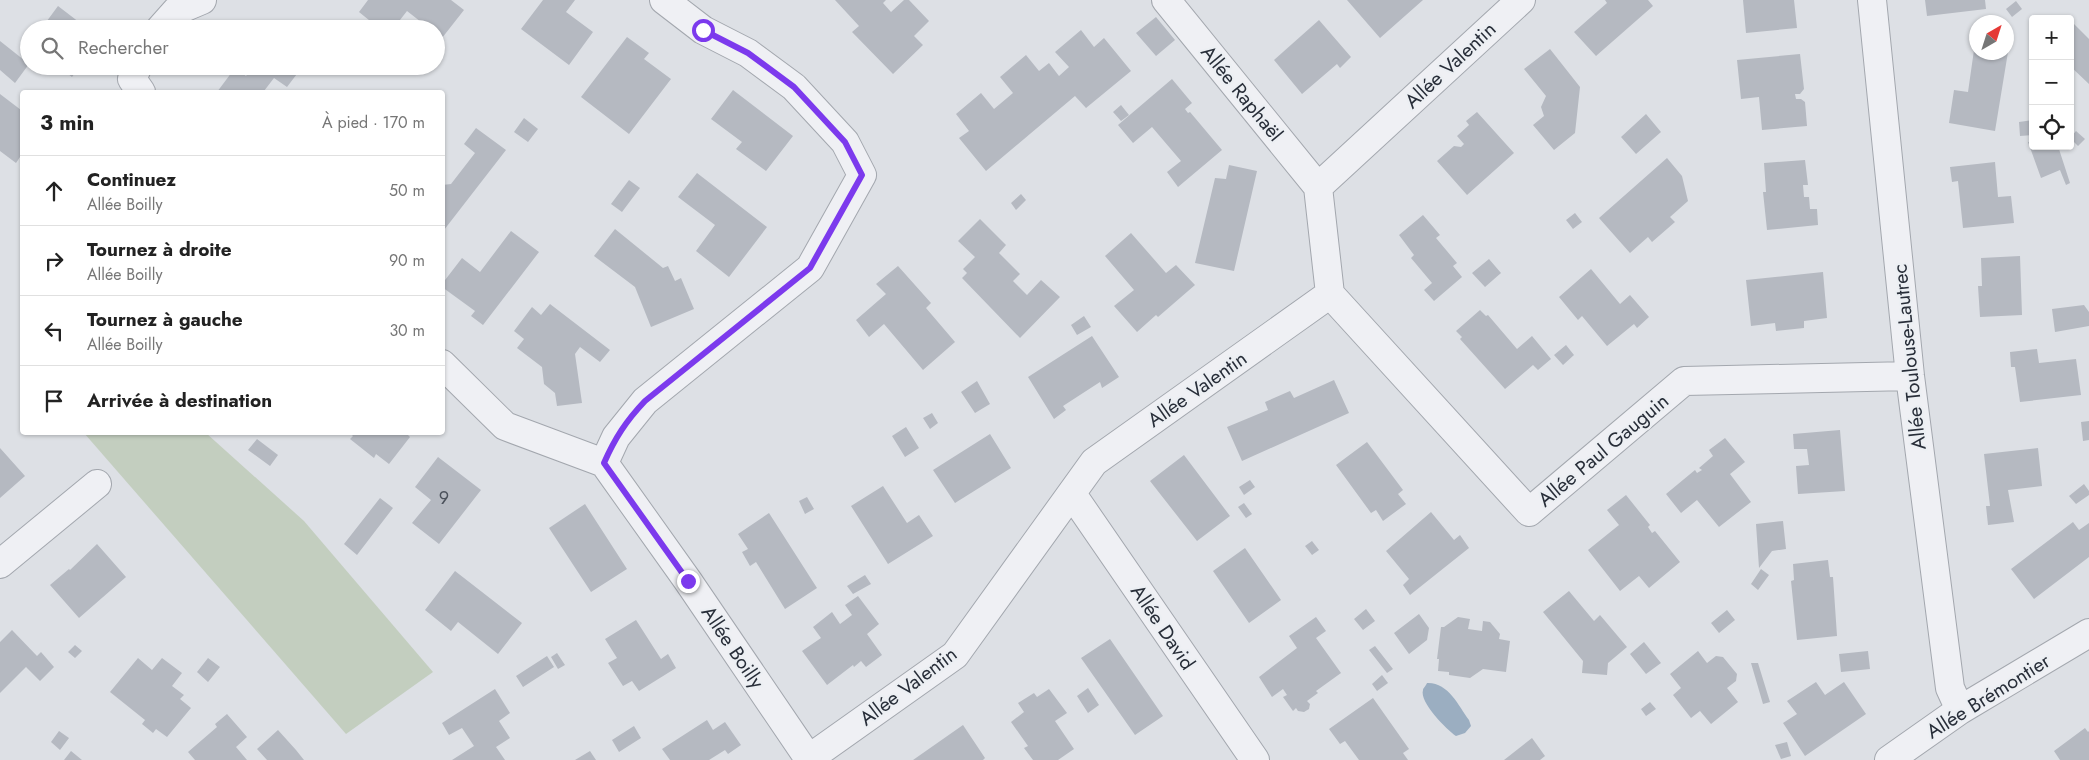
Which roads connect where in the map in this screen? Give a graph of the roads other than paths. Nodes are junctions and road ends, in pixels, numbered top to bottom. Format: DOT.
graph roads {
  1 [pos="202,0"];
  2 [pos="664,0"];
  3 [pos="1166,0"];
  4 [pos="1521,0"];
  5 [pos="1872,0"];
  6 [pos="168,20"];
  7 [pos="134,75"];
  8 [pos="140,90"];
  9 [pos="1318,187"];
  10 [pos="1330,294"];
  11 [pos="445,367"];
  12 [pos="1910,376"];
  13 [pos="604,463"];
  14 [pos="97,484"];
  15 [pos="1072,494"];
  16 [pos="0,564"];
  17 [pos="2089,633"];
  18 [pos="1960,710"];
  19 [pos="808,759"];
  20 [pos="1255,760"];
  21 [pos="1889,760"];
  1 -- 6 [label="street"];
  2 -- 13 [label="street"];
  3 -- 9 [label="street, Allée Raphaël"];
  4 -- 9 [label="street, Allée Valentin"];
  5 -- 12 [label="street, Allée Toulouse-Lautrec"];
  7 -- 8 [label="street"];
  9 -- 10 [label="street"];
  10 -- 12 [label="street, Allée Paul Gauguin"];
  10 -- 15 [label="street, Allée Valentin"];
  11 -- 13 [label="street"];
  12 -- 18 [label="street, Allée Toulouse-Lautrec"];
  13 -- 19 [label="street, Allée Boilly"];
  14 -- 16 [label="street"];
  15 -- 19 [label="street, Allée Valentin"];
  15 -- 20 [label="street, Allée David"];
  17 -- 18 [label="street, Allée Brémontier"];
  18 -- 21 [label="street, Allée Brémontier"];
}
